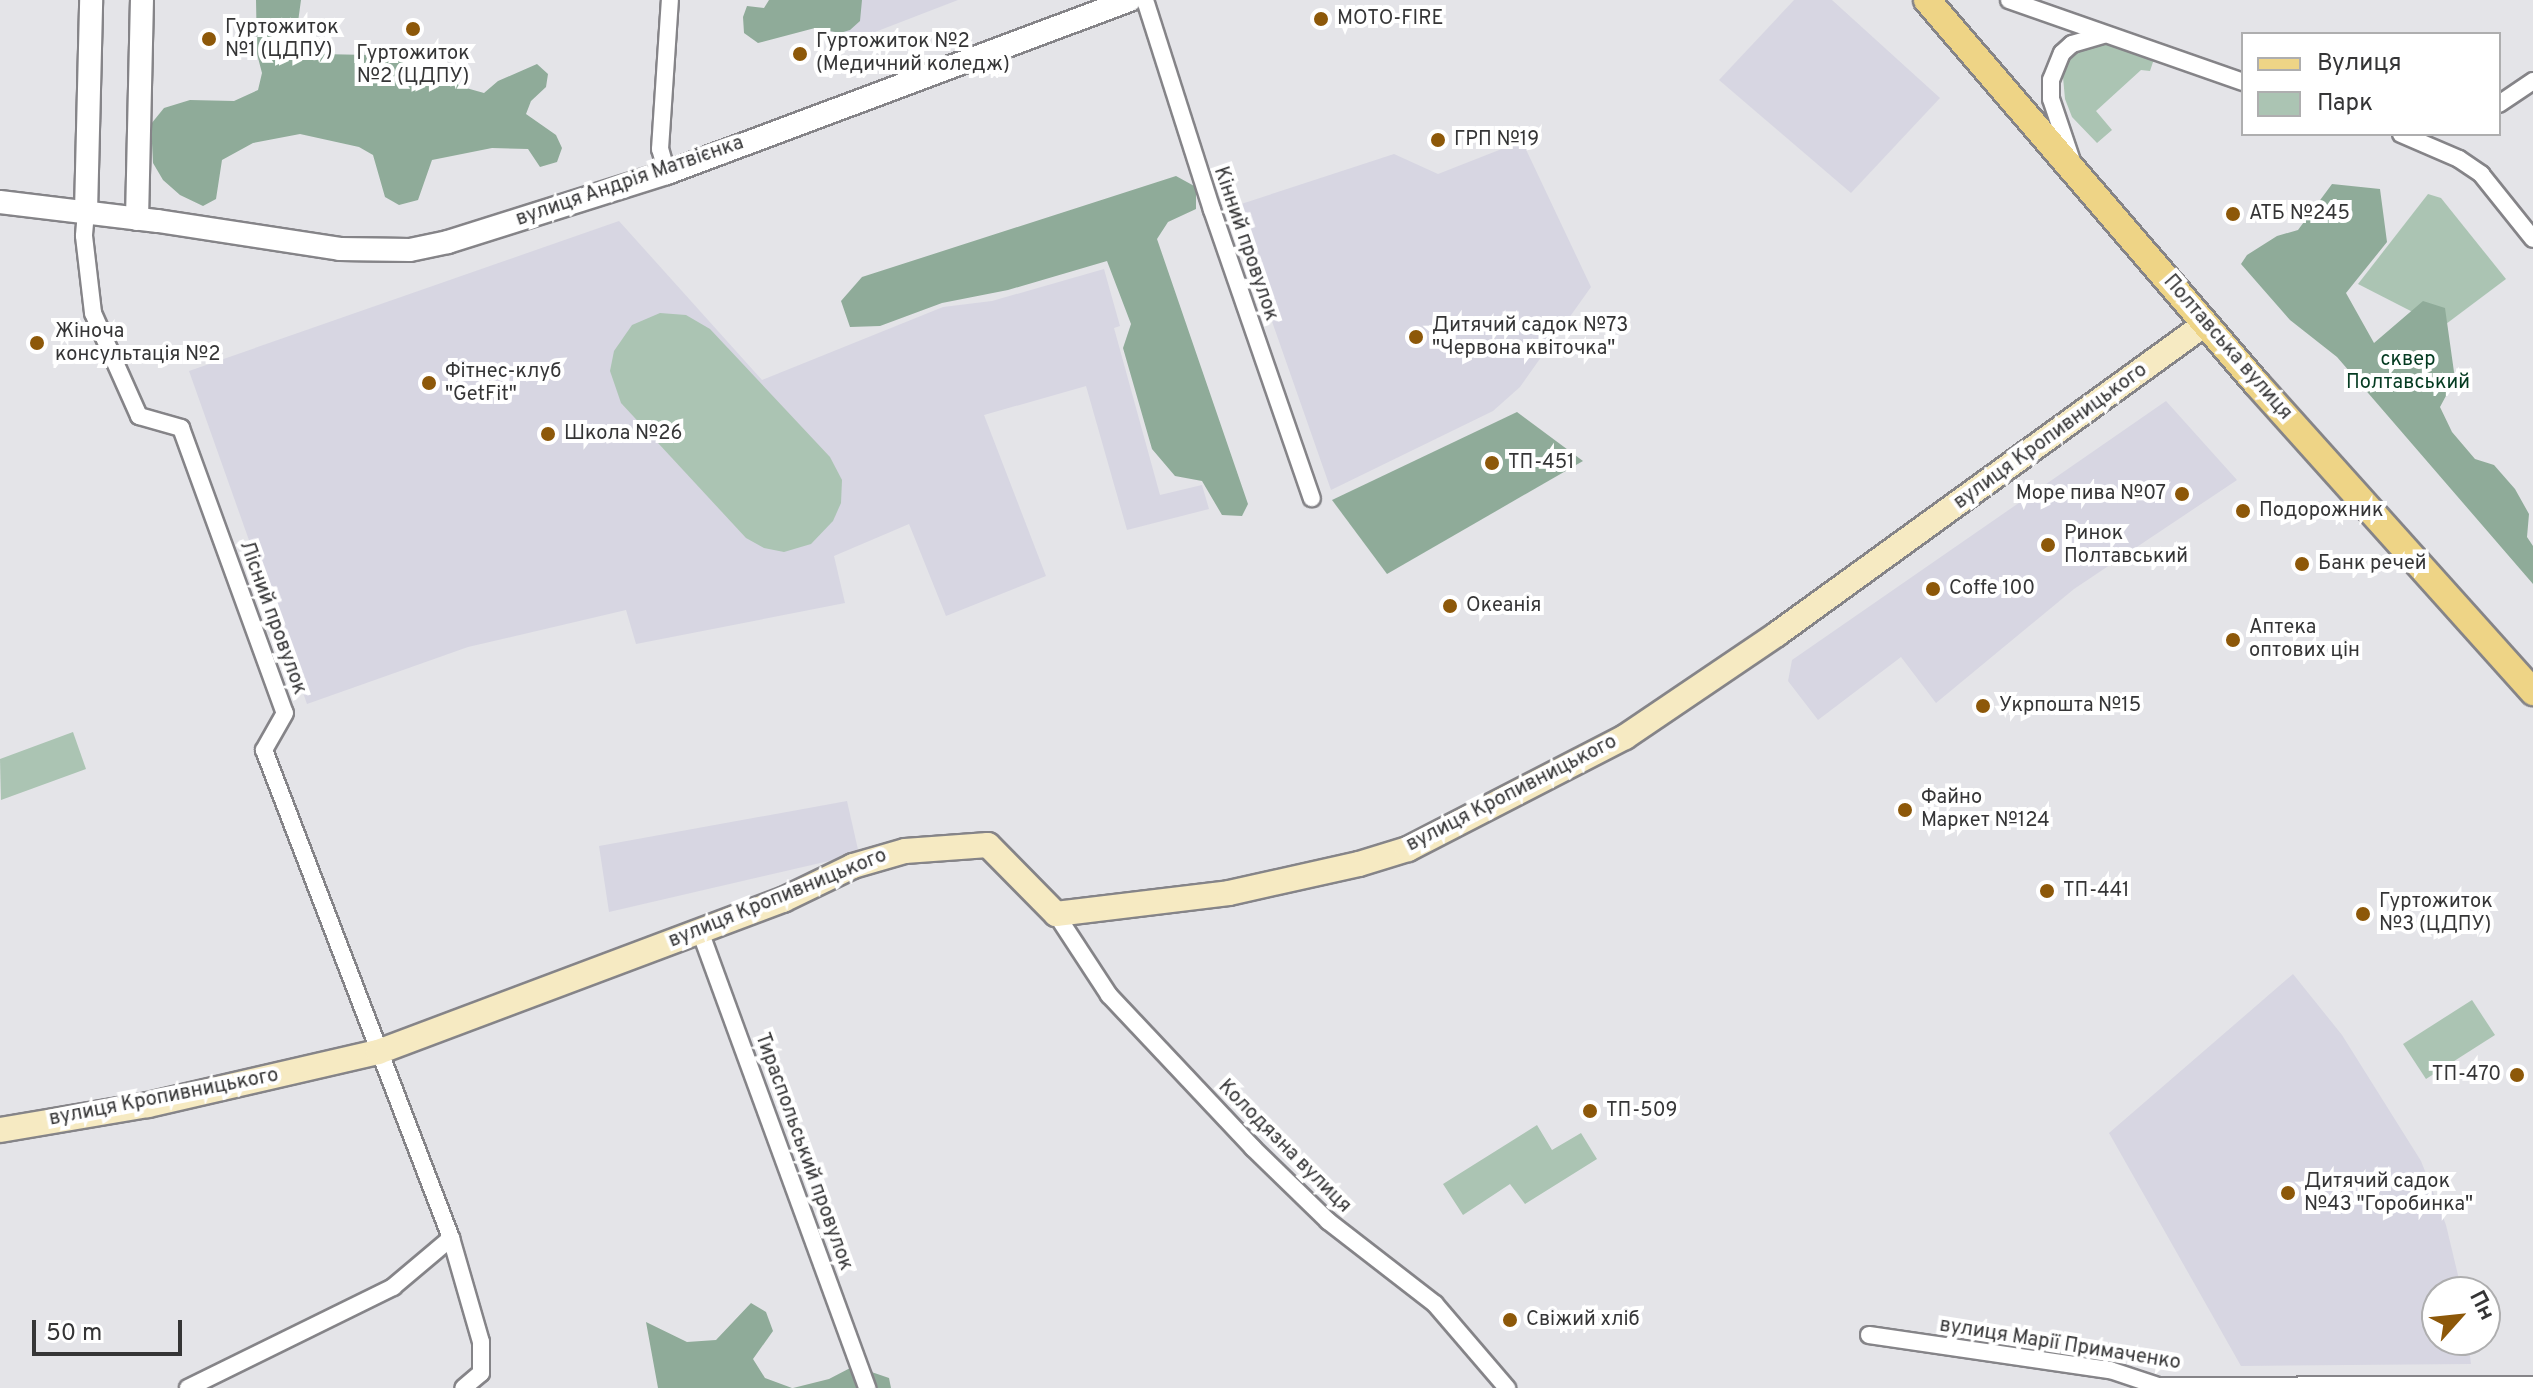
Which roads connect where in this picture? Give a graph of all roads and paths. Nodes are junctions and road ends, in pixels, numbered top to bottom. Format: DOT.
graph roads {
  1 [pos="91,0"];
  2 [pos="142,0"];
  3 [pos="670,0"];
  4 [pos="1130,0"];
  5 [pos="1145,0"];
  6 [pos="1927,0"];
  7 [pos="2009,0"];
  8 [pos="2106,35"];
  9 [pos="2241,81"];
  10 [pos="2533,81"];
  11 [pos="2501,103"];
  12 [pos="2425,137"];
  13 [pos="2075,169"];
  14 [pos="667,173"];
  15 [pos="0,202"];
  16 [pos="86,212"];
  17 [pos="137,219"];
  18 [pos="2533,239"];
  19 [pos="2205,324"];
  20 [pos="1312,498"];
  21 [pos="2533,692"];
  22 [pos="1056,914"];
  23 [pos="700,931"];
  24 [pos="378,1052"];
  25 [pos="0,1130"];
  26 [pos="451,1238"];
  27 [pos="1869,1335"];
  28 [pos="2533,1385"];
  29 [pos="2158,1387"];
  30 [pos="188,1388"];
  31 [pos="463,1388"];
  32 [pos="867,1388"];
  33 [pos="1507,1388"];
  1 -- 16 [label="street"];
  2 -- 17 [label="street"];
  3 -- 14 [label="street"];
  4 -- 14 [label="street, вулиця Андрія Матвієнка"];
  5 -- 20 [label="street, Кінний провулок"];
  6 -- 13 [label="main road, Полтавська вулиця"];
  7 -- 8 [label="street"];
  8 -- 9 [label="street"];
  8 -- 13 [label="street"];
  10 -- 11 [label="street"];
  12 -- 18 [label="street"];
  13 -- 19 [label="main road, Полтавська вулиця"];
  14 -- 17 [label="street, вулиця Андрія Матвієнка"];
  15 -- 16 [label="street, вулиця Андрія Матвієнка"];
  16 -- 17 [label="street, вулиця Андрія Матвієнка"];
  16 -- 24 [label="street, Лісний провулок"];
  19 -- 21 [label="main road, Полтавська вулиця"];
  19 -- 22 [label="main road, вулиця Кропивницького"];
  22 -- 23 [label="main road, вулиця Кропивницького"];
  22 -- 33 [label="street, Колодязна вулиця"];
  23 -- 24 [label="main road, вулиця Кропивницького"];
  23 -- 32 [label="street, Тираспольський провулок"];
  24 -- 25 [label="main road, вулиця Кропивницького"];
  24 -- 26 [label="street, Лісний провулок"];
  26 -- 30 [label="street"];
  26 -- 31 [label="street, Лісний провулок"];
  27 -- 29 [label="street, вулиця Марії Примаченко"];
  28 -- 29 [label="street, вулиця Марії Примаченко"];
}
